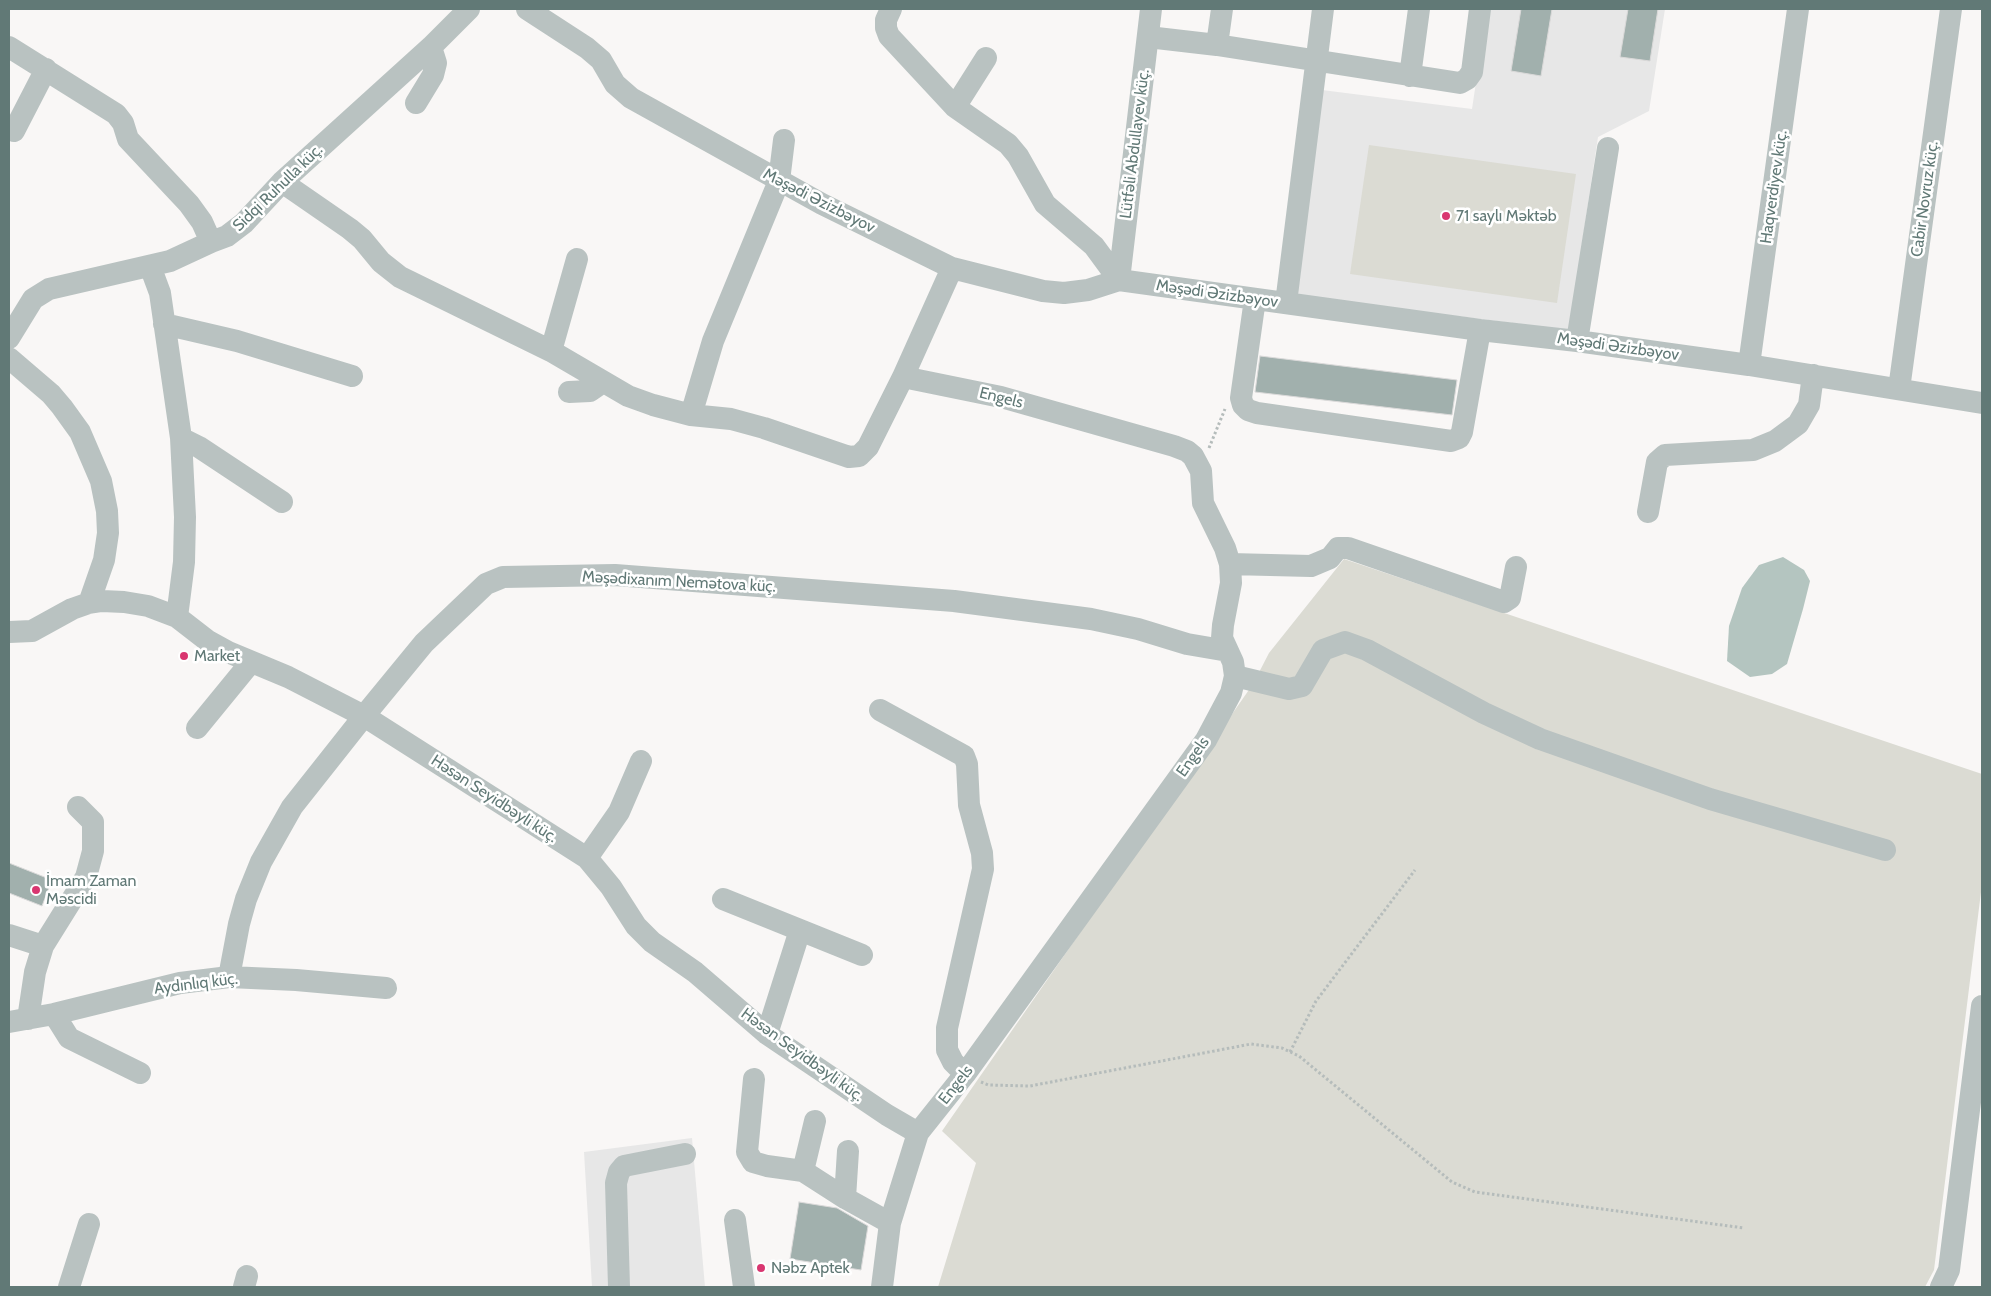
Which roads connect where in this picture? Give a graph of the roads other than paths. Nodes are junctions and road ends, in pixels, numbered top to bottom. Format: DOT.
graph roads {
  1 [pos="469,9"];
  2 [pos="527,9"];
  3 [pos="891,9"];
  4 [pos="1152,9"];
  5 [pos="1222,9"];
  6 [pos="1323,9"];
  7 [pos="1419,9"];
  8 [pos="1480,9"];
  9 [pos="1798,9"];
  10 [pos="1951,9"];
  11 [pos="1148,37"];
  12 [pos="1217,45"];
  13 [pos="9,47"];
  14 [pos="430,47"];
  15 [pos="986,58"];
  16 [pos="1316,62"];
  17 [pos="46,69"];
  18 [pos="1410,76"];
  19 [pos="416,103"];
  20 [pos="955,107"];
  21 [pos="14,131"];
  22 [pos="784,140"];
  23 [pos="1608,148"];
  24 [pos="779,181"];
  25 [pos="282,182"];
  26 [pos="211,242"];
  27 [pos="577,259"];
  28 [pos="150,266"];
  29 [pos="952,268"];
  30 [pos="1119,280"];
  31 [pos="1255,299"];
  32 [pos="1286,304"];
  33 [pos="164,324"];
  34 [pos="1480,330"];
  35 [pos="9,338"];
  36 [pos="1577,341"];
  37 [pos="551,351"];
  38 [pos="9,358"];
  39 [pos="1749,365"];
  40 [pos="1813,375"];
  41 [pos="352,376"];
  42 [pos="903,377"];
  43 [pos="603,382"];
  44 [pos="1899,389"];
  45 [pos="570,392"];
  46 [pos="1982,403"];
  47 [pos="691,415"];
  48 [pos="181,438"];
  49 [pos="282,502"];
  50 [pos="1648,512"];
  51 [pos="1230,564"];
  52 [pos="1516,567"];
  53 [pos="89,603"];
  54 [pos="177,617"];
  55 [pos="9,632"];
  56 [pos="1228,651"];
  57 [pos="251,662"];
  58 [pos="1235,676"];
  59 [pos="880,710"];
  60 [pos="364,716"];
  61 [pos="197,728"];
  62 [pos="641,761"];
  63 [pos="78,807"];
  64 [pos="1885,850"];
  65 [pos="587,858"];
  66 [pos="723,899"];
  67 [pos="800,930"];
  68 [pos="9,935"];
  69 [pos="42,946"];
  70 [pos="862,954"];
  71 [pos="229,977"];
  72 [pos="386,988"];
  73 [pos="54,1014"];
  74 [pos="1982,1018"];
  75 [pos="18,1020"];
  76 [pos="767,1034"];
  77 [pos="140,1073"];
  78 [pos="965,1074"];
  79 [pos="754,1079"];
  80 [pos="815,1121"];
  81 [pos="918,1132"];
  82 [pos="848,1151"];
  83 [pos="685,1154"];
  84 [pos="803,1171"];
  85 [pos="845,1198"];
  86 [pos="734,1220"];
  87 [pos="890,1223"];
  88 [pos="89,1224"];
  89 [pos="1948,1281"];
  90 [pos="69,1287"];
  91 [pos="619,1287"];
  92 [pos="744,1287"];
  93 [pos="882,1287"];
  1 -- 14 [label="street, Sidqi Ruhulla küç."];
  2 -- 24 [label="street, Məşədi Əzizbəyov"];
  3 -- 20 [label="street"];
  4 -- 11 [label="street, Lütfəli Abdullayev küç."];
  5 -- 12 [label="street"];
  6 -- 16 [label="street"];
  7 -- 18 [label="street"];
  8 -- 18 [label="street"];
  9 -- 39 [label="street, Haqverdiyev küç."];
  10 -- 44 [label="street, Cabir Novruz küç."];
  11 -- 12 [label="street"];
  11 -- 30 [label="street, Lütfəli Abdullayev küç."];
  12 -- 16 [label="street"];
  13 -- 17 [label="street"];
  14 -- 19 [label="street"];
  14 -- 25 [label="street, Sidqi Ruhulla küç."];
  15 -- 20 [label="street"];
  16 -- 18 [label="street"];
  16 -- 32 [label="street"];
  17 -- 21 [label="street"];
  17 -- 26 [label="street"];
  20 -- 30 [label="street"];
  22 -- 24 [label="street"];
  23 -- 36 [label="street"];
  24 -- 29 [label="street, Məşədi Əzizbəyov"];
  24 -- 47 [label="street"];
  25 -- 26 [label="street, Sidqi Ruhulla küç."];
  25 -- 37 [label="street"];
  26 -- 28 [label="street, Sidqi Ruhulla küç."];
  27 -- 37 [label="street"];
  28 -- 33 [label="street"];
  28 -- 35 [label="street, Sidqi Ruhulla küç."];
  29 -- 30 [label="street, Məşədi Əzizbəyov"];
  29 -- 42 [label="street"];
  30 -- 31 [label="street, Məşədi Əzizbəyov"];
  31 -- 32 [label="street, Məşədi Əzizbəyov"];
  31 -- 34 [label="street"];
  32 -- 34 [label="street, Məşədi Əzizbəyov"];
  33 -- 41 [label="street"];
  33 -- 48 [label="street"];
  34 -- 36 [label="street, Məşədi Əzizbəyov"];
  36 -- 39 [label="street, Məşədi Əzizbəyov"];
  37 -- 43 [label="street"];
  38 -- 53 [label="street"];
  39 -- 40 [label="street, Məşədi Əzizbəyov"];
  40 -- 44 [label="street, Məşədi Əzizbəyov"];
  40 -- 50 [label="street"];
  42 -- 47 [label="street"];
  42 -- 51 [label="street, Engels"];
  43 -- 45 [label="street"];
  43 -- 47 [label="street"];
  44 -- 46 [label="street, Məşədi Əzizbəyov"];
  48 -- 49 [label="street"];
  48 -- 54 [label="street"];
  51 -- 52 [label="street"];
  51 -- 56 [label="street"];
  53 -- 54 [label="street, Həsən Seyidbəyli küç."];
  53 -- 55 [label="street, Həsən Seyidbəyli küç."];
  54 -- 57 [label="street, Həsən Seyidbəyli küç."];
  56 -- 58 [label="street"];
  56 -- 60 [label="street, Məşədixanım Nemətova küç."];
  57 -- 60 [label="street, Həsən Seyidbəyli küç."];
  57 -- 61 [label="street"];
  58 -- 64 [label="street"];
  58 -- 78 [label="street, Engels"];
  59 -- 78 [label="street"];
  60 -- 65 [label="street, Həsən Seyidbəyli küç."];
  60 -- 71 [label="street, Məşədixanım Nemətova küç."];
  62 -- 65 [label="street"];
  63 -- 69 [label="street"];
  65 -- 76 [label="street, Həsən Seyidbəyli küç."];
  66 -- 67 [label="street"];
  67 -- 70 [label="street"];
  67 -- 76 [label="street"];
  68 -- 69 [label="street"];
  69 -- 75 [label="street"];
  71 -- 72 [label="street, Aydınlıq küç."];
  71 -- 73 [label="street, Aydınlıq küç."];
  73 -- 75 [label="street, Aydınlıq küç."];
  73 -- 77 [label="street"];
  74 -- 89 [label="street"];
  76 -- 81 [label="street, Həsən Seyidbəyli küç."];
  78 -- 81 [label="street, Engels"];
  79 -- 84 [label="street"];
  80 -- 84 [label="street"];
  81 -- 87 [label="street, Engels"];
  82 -- 85 [label="street"];
  83 -- 91 [label="street"];
  84 -- 85 [label="street"];
  85 -- 87 [label="street"];
  86 -- 92 [label="street"];
  87 -- 93 [label="street, Engels"];
  88 -- 90 [label="street"];
}
